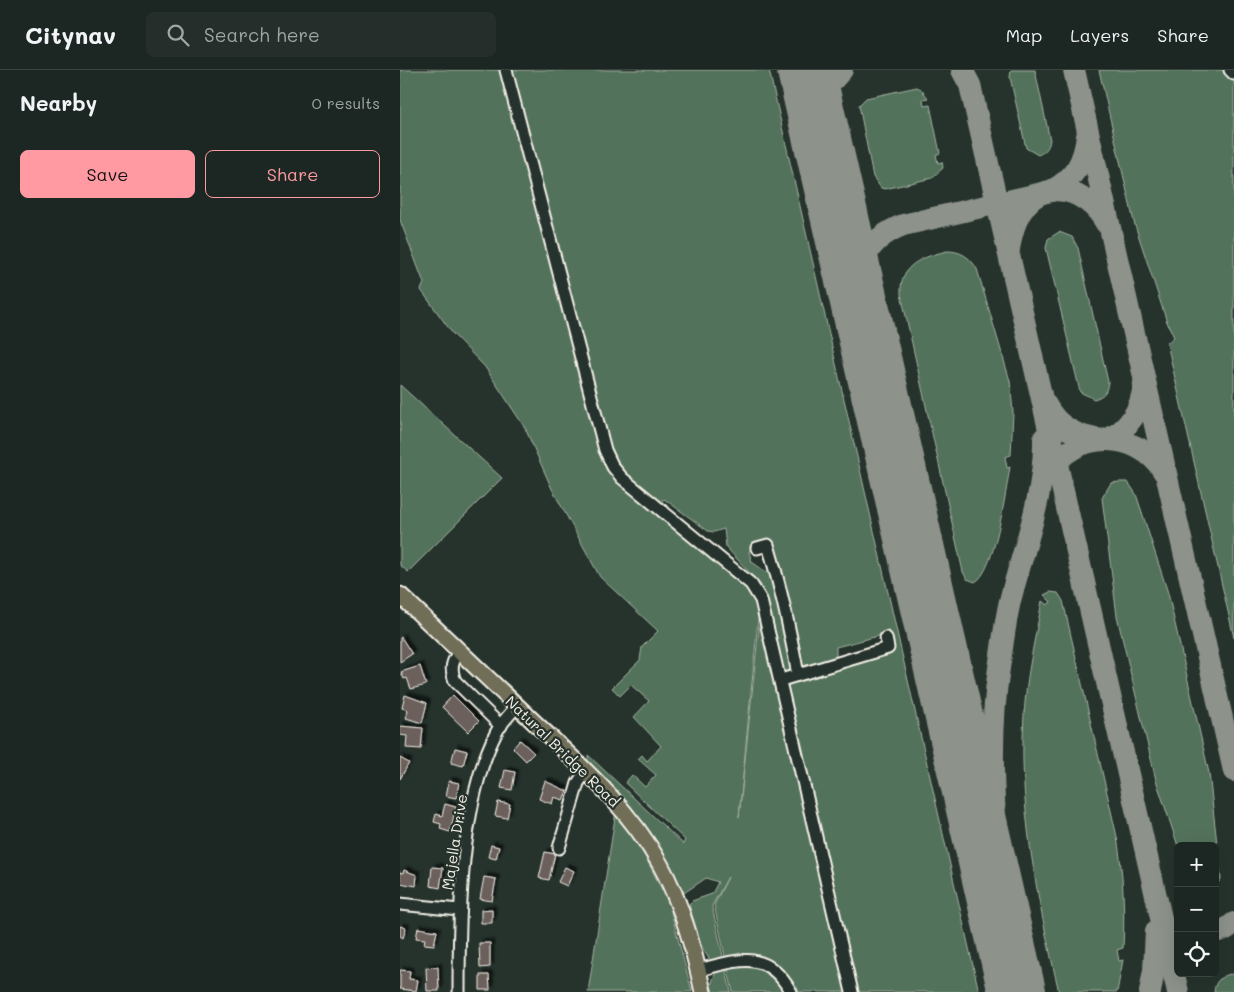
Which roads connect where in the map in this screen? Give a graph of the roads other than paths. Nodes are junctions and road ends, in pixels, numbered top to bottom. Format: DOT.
graph roads {
  1 [pos="506,70"];
  2 [pos="1230,70"];
  3 [pos="1234,74"];
  4 [pos="757,548"];
  5 [pos="400,597"];
  6 [pos="886,638"];
  7 [pos="459,652"];
  8 [pos="798,675"];
  9 [pos="781,680"];
  10 [pos="517,706"];
  11 [pos="501,726"];
  12 [pos="586,771"];
  13 [pos="559,848"];
  14 [pos="400,904"];
  15 [pos="459,910"];
  16 [pos="698,970"];
  17 [pos="460,992"];
  18 [pos="703,992"];
  19 [pos="791,992"];
  20 [pos="852,992"];
  1 -- 9 [label="street"];
  2 -- 3 [label="street"];
  4 -- 8 [label="street"];
  5 -- 7 [label="main road, Natural Bridge Road"];
  6 -- 8 [label="street"];
  7 -- 10 [label="main road, Natural Bridge Road"];
  7 -- 11 [label="street"];
  8 -- 9 [label="street"];
  9 -- 20 [label="street"];
  10 -- 11 [label="street, Majella Drive"];
  10 -- 12 [label="main road, Natural Bridge Road"];
  11 -- 15 [label="street, Majella Drive"];
  12 -- 13 [label="street"];
  12 -- 16 [label="main road, Natural Bridge Road"];
  14 -- 15 [label="street"];
  15 -- 17 [label="street, Majella Drive"];
  16 -- 18 [label="main road, Natural Bridge Road"];
  16 -- 19 [label="street"];
}
